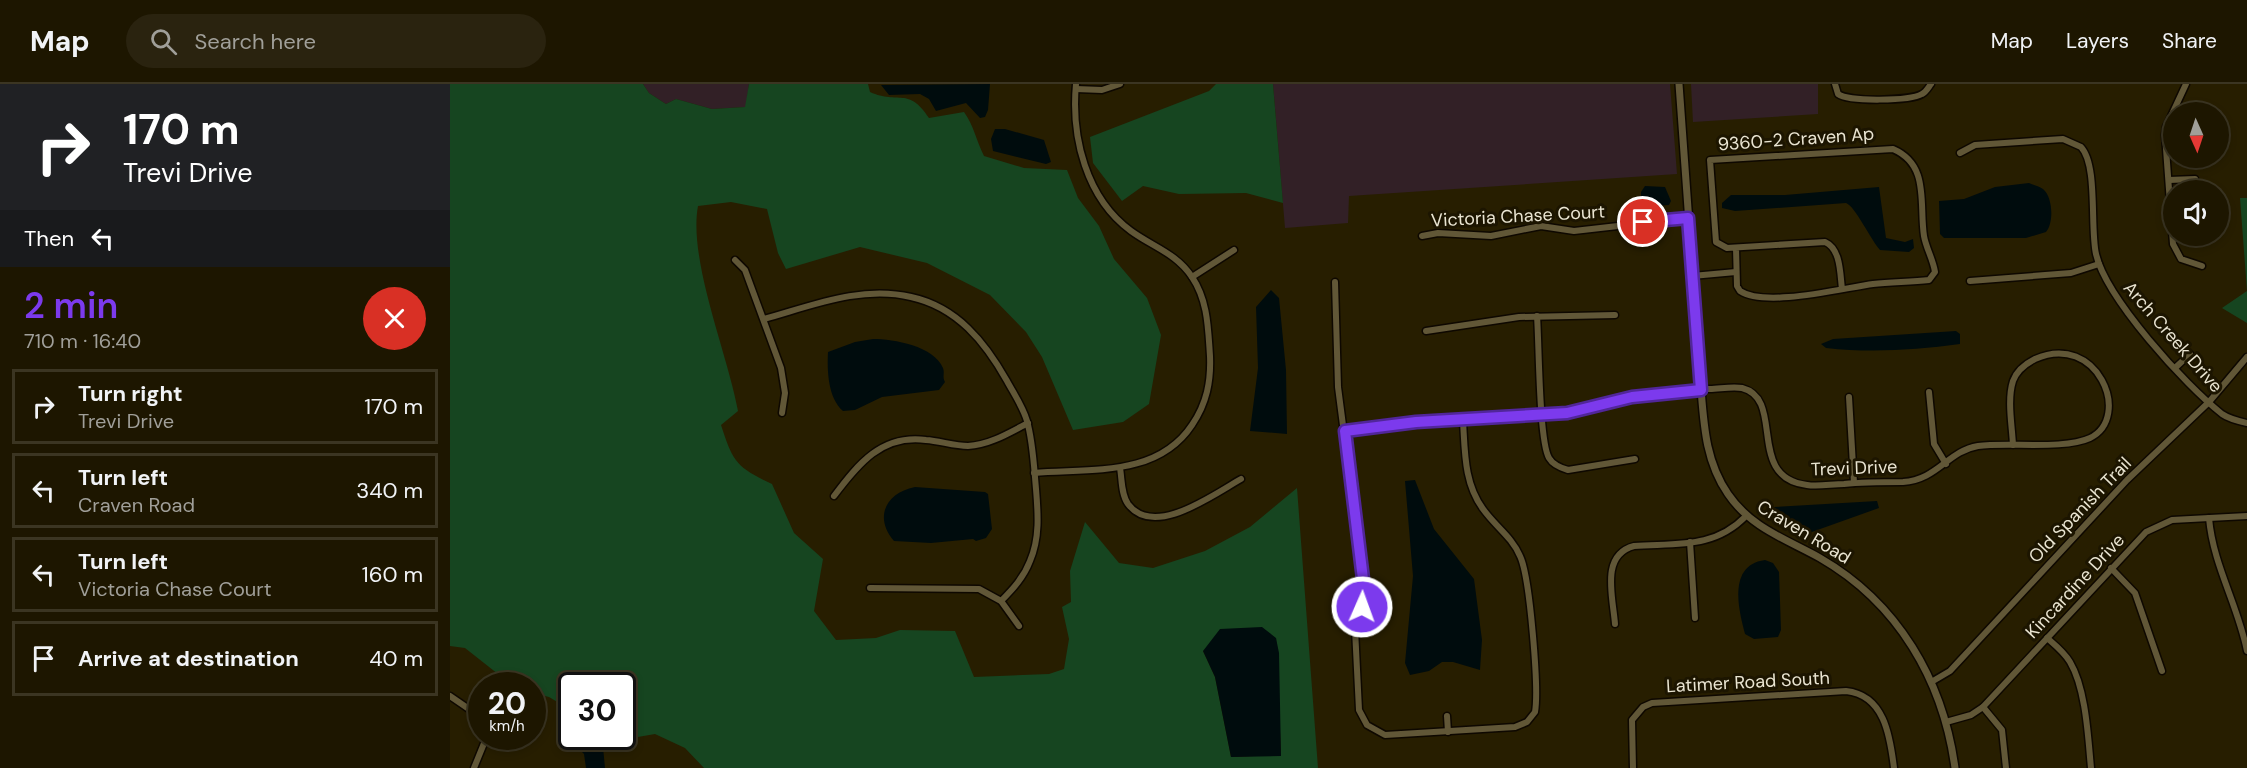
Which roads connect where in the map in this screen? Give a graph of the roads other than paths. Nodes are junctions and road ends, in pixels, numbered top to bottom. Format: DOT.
graph roads {
  1 [pos="1120,84"];
  2 [pos="1679,84"];
  3 [pos="1835,84"];
  4 [pos="1931,84"];
  5 [pos="2186,84"];
  6 [pos="1076,87"];
  7 [pos="1960,153"];
  8 [pos="2195,179"];
  9 [pos="2169,180"];
  10 [pos="1688,218"];
  11 [pos="1422,236"];
  12 [pos="2176,246"];
  13 [pos="1736,248"];
  14 [pos="1234,250"];
  15 [pos="735,260"];
  16 [pos="2099,264"];
  17 [pos="2202,266"];
  18 [pos="1736,273"];
  19 [pos="1692,276"];
  20 [pos="1192,277"];
  21 [pos="1970,281"];
  22 [pos="1335,282"];
  23 [pos="1842,289"];
  24 [pos="1616,315"];
  25 [pos="1537,316"];
  26 [pos="764,319"];
  27 [pos="1426,331"];
  28 [pos="2190,354"];
  29 [pos="2247,357"];
  30 [pos="2175,368"];
  31 [pos="1701,390"];
  32 [pos="1929,392"];
  33 [pos="1849,397"];
  34 [pos="2209,402"];
  35 [pos="782,413"];
  36 [pos="1543,416"];
  37 [pos="1463,421"];
  38 [pos="1028,423"];
  39 [pos="2247,423"];
  40 [pos="1345,431"];
  41 [pos="2013,445"];
  42 [pos="1635,459"];
  43 [pos="1946,464"];
  44 [pos="1120,468"];
  45 [pos="1034,473"];
  46 [pos="1241,479"];
  47 [pos="1854,483"];
  48 [pos="834,496"];
  49 [pos="1746,516"];
  50 [pos="2247,516"];
  51 [pos="2209,518"];
  52 [pos="1690,542"];
  53 [pos="2111,568"];
  54 [pos="870,588"];
  55 [pos="1001,601"];
  56 [pos="1695,618"];
  57 [pos="1615,624"];
  58 [pos="1019,626"];
  59 [pos="2047,638"];
  60 [pos="2247,651"];
  61 [pos="2162,670"];
  62 [pos="1933,681"];
  63 [pos="450,696"];
  64 [pos="1983,707"];
  65 [pos="468,708"];
  66 [pos="1447,716"];
  67 [pos="1946,722"];
  68 [pos="1448,732"];
  69 [pos="481,750"];
  70 [pos="474,768"];
  71 [pos="1633,768"];
  72 [pos="1894,768"];
  73 [pos="1955,768"];
  74 [pos="2006,768"];
  75 [pos="2091,768"];
  1 -- 6 [label="street"];
  2 -- 10 [label="street, Craven Road"];
  3 -- 4 [label="street"];
  5 -- 9 [label="street"];
  6 -- 20 [label="street"];
  7 -- 16 [label="street, Arch Creek Drive"];
  8 -- 9 [label="street"];
  10 -- 11 [label="street, Victoria Chase Court"];
  10 -- 19 [label="street, Craven Road"];
  12 -- 17 [label="street"];
  13 -- 18 [label="street"];
  13 -- 23 [label="street"];
  13 -- 23 [label="street, 9360-2 Craven Ap"];
  14 -- 20 [label="street"];
  15 -- 26 [label="street"];
  16 -- 21 [label="street"];
  16 -- 30 [label="street, Arch Creek Drive"];
  18 -- 19 [label="street"];
  18 -- 23 [label="street, 9360-2 Craven Ap"];
  19 -- 31 [label="street, Craven Road"];
  20 -- 44 [label="street"];
  22 -- 40 [label="street"];
  24 -- 25 [label="street"];
  25 -- 27 [label="street"];
  25 -- 36 [label="street"];
  26 -- 35 [label="street"];
  26 -- 38 [label="street"];
  28 -- 30 [label="street"];
  29 -- 34 [label="street, Old Spanish Trail"];
  30 -- 34 [label="street, Arch Creek Drive"];
  31 -- 36 [label="street, Trevi Drive"];
  31 -- 47 [label="street, Trevi Drive"];
  31 -- 49 [label="street, Craven Road"];
  32 -- 43 [label="street"];
  33 -- 47 [label="street"];
  34 -- 39 [label="street, Arch Creek Drive"];
  34 -- 62 [label="street, Old Spanish Trail"];
  36 -- 37 [label="street, Trevi Drive"];
  36 -- 42 [label="street"];
  37 -- 40 [label="street, Trevi Drive"];
  37 -- 68 [label="street"];
  38 -- 45 [label="street"];
  38 -- 48 [label="street"];
  40 -- 68 [label="street"];
  41 -- 41 [label="street, Trevi Drive"];
  41 -- 43 [label="street, Trevi Drive"];
  43 -- 47 [label="street, Trevi Drive"];
  44 -- 45 [label="street"];
  44 -- 46 [label="street"];
  45 -- 55 [label="street"];
  49 -- 52 [label="street"];
  49 -- 62 [label="street, Craven Road"];
  50 -- 51 [label="street, Kincardine Drive"];
  51 -- 53 [label="street, Kincardine Drive"];
  51 -- 60 [label="street"];
  52 -- 56 [label="street"];
  52 -- 57 [label="street"];
  53 -- 59 [label="street, Kincardine Drive"];
  53 -- 61 [label="street"];
  54 -- 55 [label="street"];
  55 -- 58 [label="street"];
  59 -- 64 [label="street, Kincardine Drive"];
  59 -- 75 [label="street"];
  62 -- 67 [label="street, Craven Road"];
  63 -- 65 [label="street"];
  64 -- 67 [label="street, Kincardine Drive"];
  64 -- 74 [label="street"];
  66 -- 68 [label="street"];
  67 -- 73 [label="street, Craven Road"];
  69 -- 70 [label="street"];
  71 -- 72 [label="street, Latimer Road South"];
}
